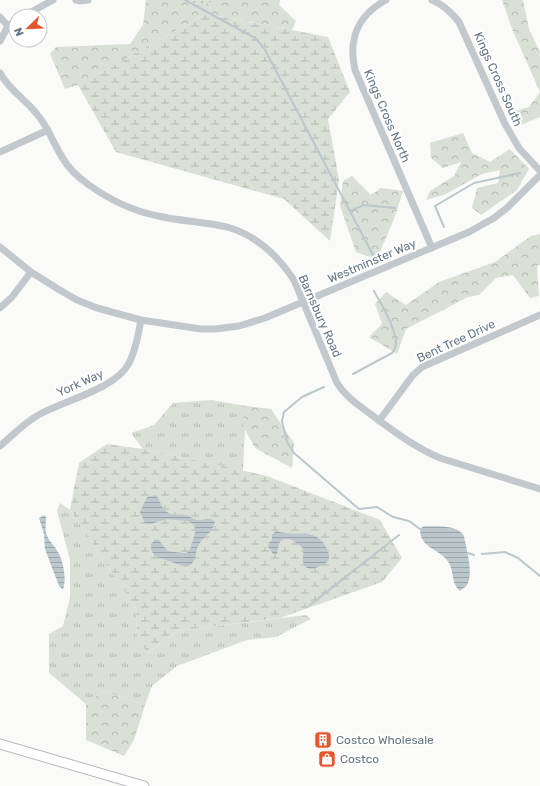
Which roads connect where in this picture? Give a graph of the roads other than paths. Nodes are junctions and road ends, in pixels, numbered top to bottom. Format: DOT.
graph roads {
  1 [pos="53,0"];
  2 [pos="76,0"];
  3 [pos="88,0"];
  4 [pos="386,0"];
  5 [pos="432,0"];
  6 [pos="38,8"];
  7 [pos="0,17"];
  8 [pos="8,26"];
  9 [pos="0,41"];
  10 [pos="0,73"];
  11 [pos="48,130"];
  12 [pos="0,152"];
  13 [pos="540,171"];
  14 [pos="540,175"];
  15 [pos="0,247"];
  16 [pos="432,248"];
  17 [pos="31,272"];
  18 [pos="303,302"];
  19 [pos="0,308"];
  20 [pos="540,315"];
  21 [pos="141,320"];
  22 [pos="379,421"];
  23 [pos="0,446"];
  24 [pos="540,489"];
  25 [pos="0,744"];
  26 [pos="144,786"];
  1 -- 6 [label="street"];
  2 -- 3 [label="street"];
  4 -- 16 [label="street, Kings Cross North"];
  5 -- 13 [label="street, Kings Cross South"];
  7 -- 8 [label="street"];
  8 -- 9 [label="street"];
  10 -- 11 [label="street, Barnsbury Road"];
  11 -- 12 [label="street"];
  11 -- 18 [label="street, Barnsbury Road"];
  14 -- 16 [label="street, Westminster Way"];
  15 -- 17 [label="street, Westminster Way"];
  16 -- 18 [label="street, Westminster Way"];
  17 -- 19 [label="street"];
  17 -- 21 [label="street, Westminster Way"];
  18 -- 21 [label="street, Westminster Way"];
  18 -- 22 [label="street, Barnsbury Road"];
  20 -- 22 [label="street, Bent Tree Drive"];
  21 -- 23 [label="street, York Way"];
  22 -- 24 [label="street, Barnsbury Road"];
  25 -- 26 [label="main road"];
}
